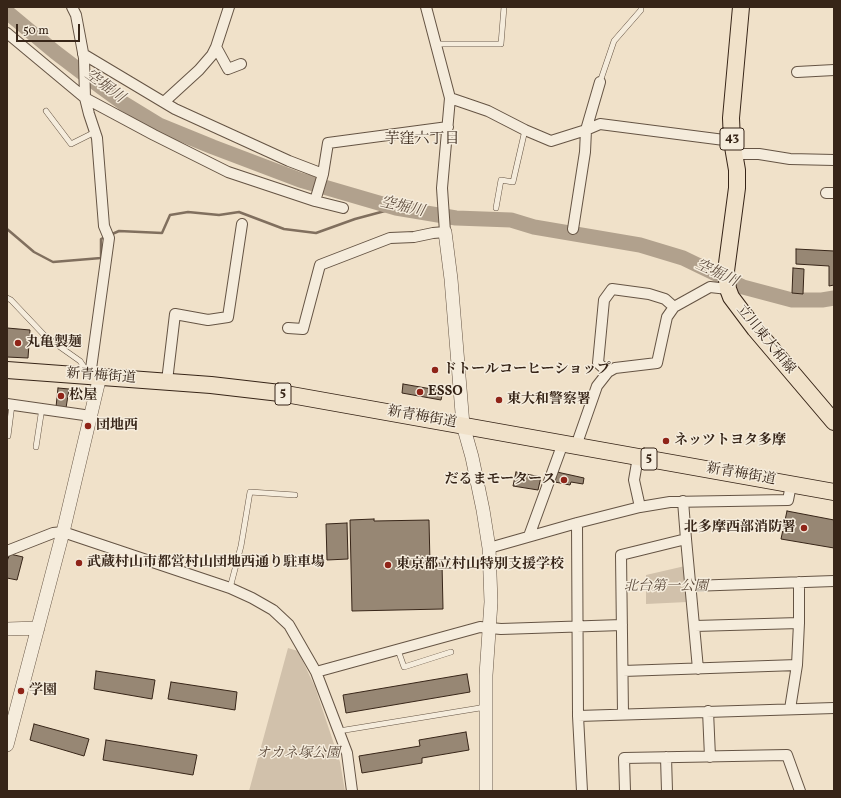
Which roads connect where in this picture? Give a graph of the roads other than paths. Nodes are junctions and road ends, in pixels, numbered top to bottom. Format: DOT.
graph roads {
  1 [pos="72,7"];
  2 [pos="229,7"];
  3 [pos="426,7"];
  4 [pos="504,7"];
  5 [pos="641,7"];
  6 [pos="741,7"];
  7 [pos="7,33"];
  8 [pos="435,44"];
  9 [pos="216,47"];
  10 [pos="83,56"];
  11 [pos="241,64"];
  12 [pos="834,70"];
  13 [pos="797,72"];
  14 [pos="600,82"];
  15 [pos="85,98"];
  16 [pos="450,98"];
  17 [pos="164,102"];
  18 [pos="46,111"];
  19 [pos="448,127"];
  20 [pos="525,130"];
  21 [pos="586,130"];
  22 [pos="95,132"];
  23 [pos="733,147"];
  24 [pos="834,160"];
  25 [pos="323,174"];
  26 [pos="316,201"];
  27 [pos="343,208"];
  28 [pos="496,208"];
  29 [pos="242,224"];
  30 [pos="445,228"];
  31 [pos="573,228"];
  32 [pos="728,288"];
  33 [pos="7,298"];
  34 [pos="674,306"];
  35 [pos="288,328"];
  36 [pos="7,370"];
  37 [pos="608,372"];
  38 [pos="95,376"];
  39 [pos="167,381"];
  40 [pos="10,405"];
  41 [pos="42,408"];
  42 [pos="91,416"];
  43 [pos="834,422"];
  44 [pos="463,425"];
  45 [pos="8,436"];
  46 [pos="569,445"];
  47 [pos="36,448"];
  48 [pos="638,457"];
  49 [pos="791,485"];
  50 [pos="834,492"];
  51 [pos="295,495"];
  52 [pos="683,501"];
  53 [pos="640,507"];
  54 [pos="577,523"];
  55 [pos="63,532"];
  56 [pos="529,536"];
  57 [pos="686,539"];
  58 [pos="489,548"];
  59 [pos="7,551"];
  60 [pos="834,581"];
  61 [pos="799,582"];
  62 [pos="691,586"];
  63 [pos="230,588"];
  64 [pos="799,623"];
  65 [pos="622,625"];
  66 [pos="694,626"];
  67 [pos="577,627"];
  68 [pos="38,628"];
  69 [pos="489,628"];
  70 [pos="7,629"];
  71 [pos="398,650"];
  72 [pos="450,652"];
  73 [pos="797,666"];
  74 [pos="698,669"];
  75 [pos="623,671"];
  76 [pos="316,672"];
  77 [pos="486,707"];
  78 [pos="834,708"];
  79 [pos="790,709"];
  80 [pos="708,711"];
  81 [pos="623,714"];
  82 [pos="578,716"];
  83 [pos="339,731"];
  84 [pos="7,742"];
  85 [pos="710,756"];
  86 [pos="666,757"];
  87 [pos="352,791"];
  88 [pos="486,791"];
  89 [pos="582,791"];
  90 [pos="625,791"];
  91 [pos="667,791"];
  92 [pos="800,791"];
  1 -- 10 [label="street"];
  2 -- 9 [label="street"];
  3 -- 8 [label="street"];
  4 -- 8 [label="lane"];
  5 -- 14 [label="lane"];
  6 -- 23 [label="main road, 立川東大和線 / 43"];
  7 -- 15 [label="street"];
  8 -- 16 [label="street"];
  9 -- 11 [label="street"];
  9 -- 17 [label="street"];
  10 -- 15 [label="street"];
  10 -- 17 [label="street"];
  12 -- 13 [label="street"];
  14 -- 21 [label="street"];
  15 -- 22 [label="street"];
  15 -- 26 [label="street"];
  16 -- 19 [label="street"];
  16 -- 20 [label="street"];
  17 -- 25 [label="street"];
  18 -- 22 [label="lane"];
  19 -- 25 [label="street"];
  19 -- 30 [label="street"];
  20 -- 21 [label="street"];
  20 -- 28 [label="lane"];
  21 -- 23 [label="street"];
  21 -- 31 [label="street"];
  22 -- 38 [label="street"];
  23 -- 24 [label="street"];
  23 -- 32 [label="main road, 立川東大和線 / 43"];
  25 -- 26 [label="street"];
  26 -- 27 [label="street"];
  29 -- 39 [label="street"];
  30 -- 35 [label="street"];
  30 -- 44 [label="street"];
  32 -- 34 [label="street"];
  32 -- 43 [label="main road, 立川東大和線 / 43"];
  33 -- 38 [label="lane"];
  34 -- 37 [label="street"];
  34 -- 37 [label="street"];
  36 -- 38 [label="main road, 新青梅街道 / 5"];
  37 -- 46 [label="street"];
  38 -- 39 [label="main road, 新青梅街道 / 5"];
  38 -- 42 [label="street"];
  39 -- 44 [label="main road, 新青梅街道 / 5"];
  40 -- 41 [label="street"];
  40 -- 45 [label="lane"];
  41 -- 42 [label="street"];
  41 -- 47 [label="lane"];
  42 -- 55 [label="street"];
  44 -- 46 [label="main road, 新青梅街道 / 5"];
  44 -- 58 [label="street"];
  46 -- 48 [label="main road, 新青梅街道 / 5"];
  46 -- 56 [label="street"];
  48 -- 49 [label="main road, 新青梅街道 / 5"];
  48 -- 53 [label="street"];
  49 -- 50 [label="main road, 新青梅街道 / 5"];
  49 -- 52 [label="street"];
  51 -- 63 [label="lane"];
  52 -- 53 [label="street"];
  52 -- 57 [label="street"];
  53 -- 54 [label="street"];
  54 -- 56 [label="street"];
  54 -- 67 [label="street"];
  55 -- 59 [label="street"];
  55 -- 63 [label="street"];
  55 -- 68 [label="street"];
  56 -- 58 [label="street"];
  57 -- 62 [label="street"];
  57 -- 65 [label="street"];
  58 -- 69 [label="street"];
  60 -- 61 [label="street"];
  61 -- 62 [label="street"];
  61 -- 64 [label="street"];
  62 -- 66 [label="street"];
  63 -- 76 [label="street"];
  64 -- 66 [label="street"];
  64 -- 73 [label="street"];
  65 -- 67 [label="street"];
  65 -- 75 [label="street"];
  66 -- 74 [label="street"];
  67 -- 69 [label="street"];
  67 -- 82 [label="street"];
  68 -- 70 [label="street"];
  68 -- 84 [label="street"];
  69 -- 71 [label="street"];
  69 -- 77 [label="street"];
  71 -- 72 [label="lane"];
  71 -- 76 [label="street"];
  73 -- 74 [label="street"];
  73 -- 79 [label="street"];
  74 -- 75 [label="street"];
  75 -- 81 [label="street"];
  76 -- 83 [label="street"];
  77 -- 83 [label="lane"];
  77 -- 88 [label="street"];
  78 -- 79 [label="street"];
  79 -- 80 [label="street"];
  80 -- 81 [label="street"];
  80 -- 85 [label="street"];
  81 -- 82 [label="street"];
  82 -- 89 [label="street"];
  83 -- 87 [label="street"];
  85 -- 86 [label="street"];
  85 -- 92 [label="street"];
  86 -- 90 [label="street"];
  86 -- 91 [label="street"];
}
